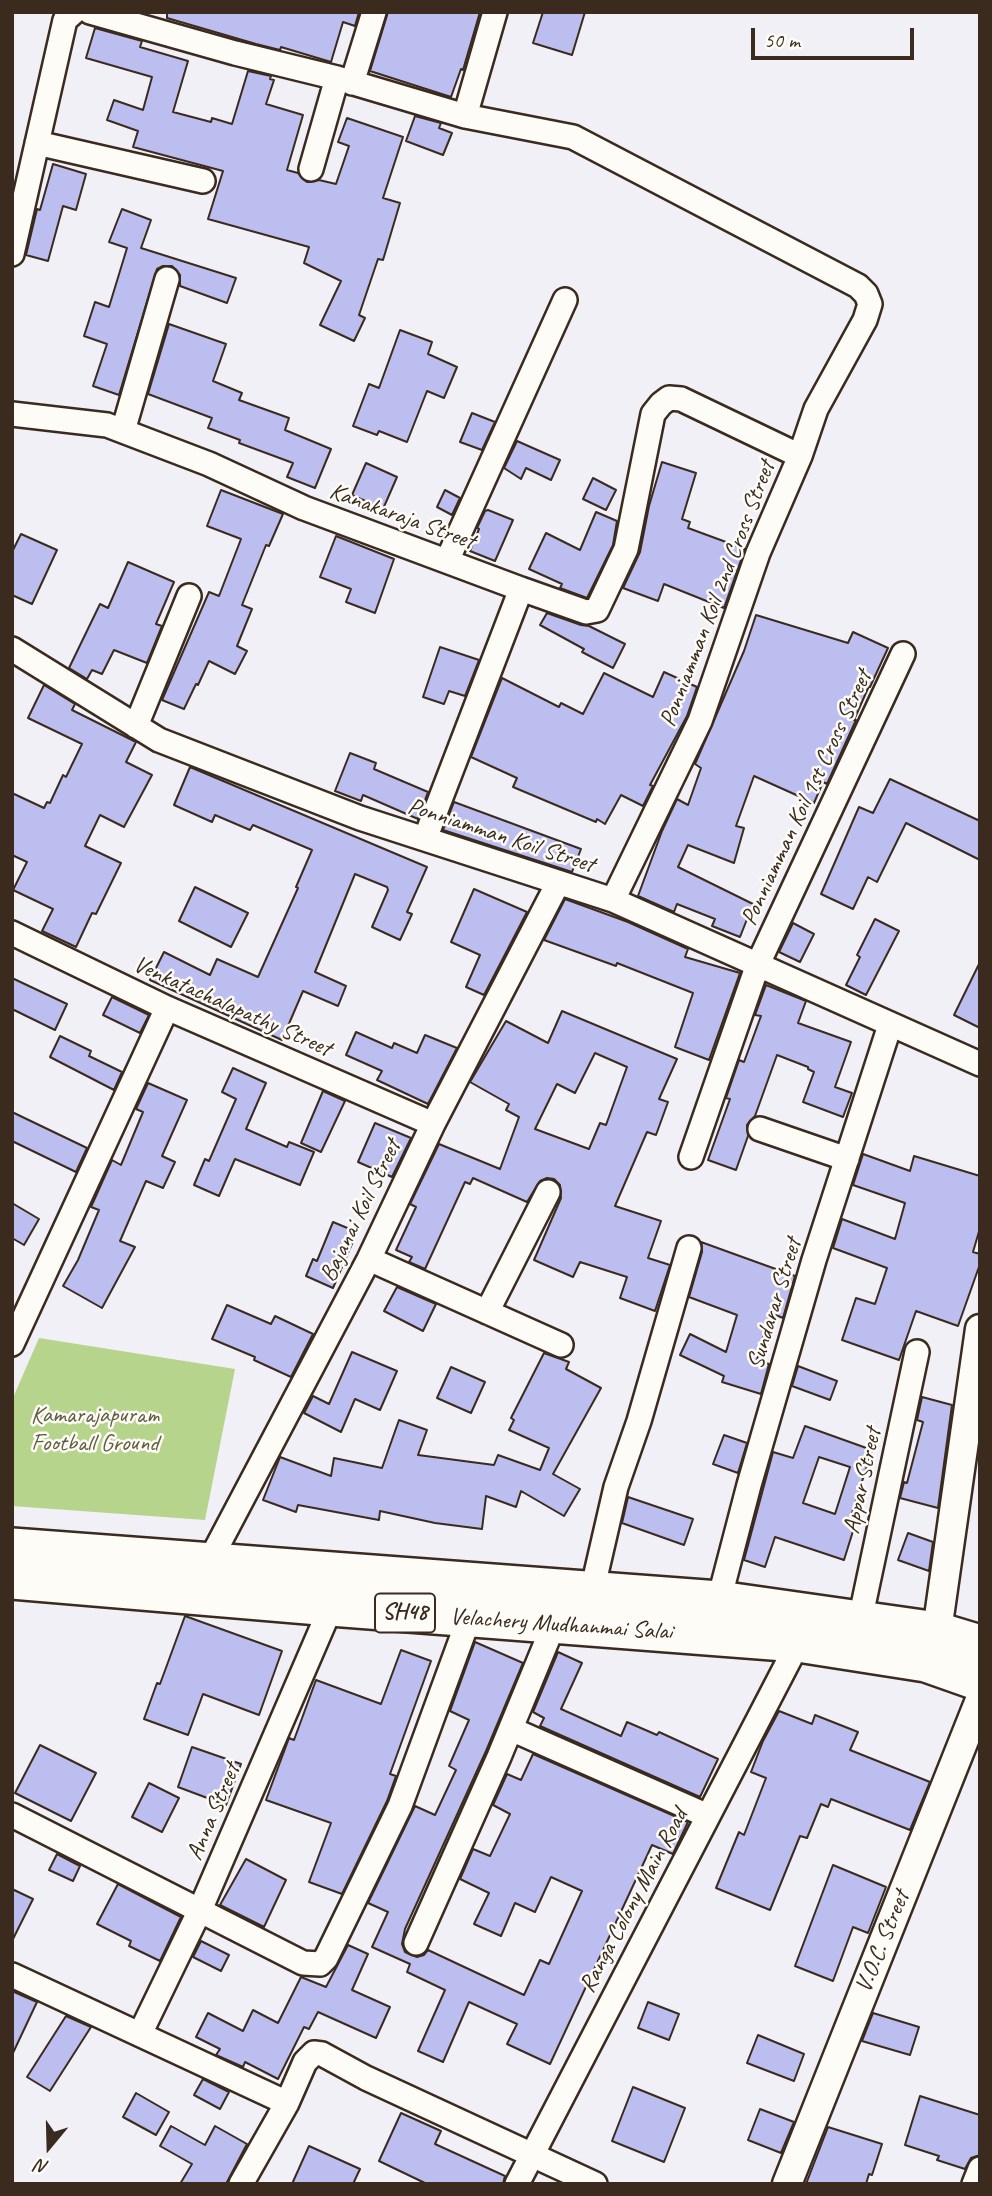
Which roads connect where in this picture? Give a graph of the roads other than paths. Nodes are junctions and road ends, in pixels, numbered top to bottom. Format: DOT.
graph roads {
  1 [pos="74,12"];
  2 [pos="90,12"];
  3 [pos="374,12"];
  4 [pos="495,12"];
  5 [pos="345,80"];
  6 [pos="464,116"];
  7 [pos="37,143"];
  8 [pos="311,169"];
  9 [pos="203,181"];
  10 [pos="12,254"];
  11 [pos="167,279"];
  12 [pos="565,300"];
  13 [pos="12,414"];
  14 [pos="123,431"];
  15 [pos="800,456"];
  16 [pos="447,561"];
  17 [pos="521,589"];
  18 [pos="189,596"];
  19 [pos="12,649"];
  20 [pos="903,654"];
  21 [pos="136,726"];
  22 [pos="425,839"];
  23 [pos="558,883"];
  24 [pos="613,900"];
  25 [pos="12,933"];
  26 [pos="758,964"];
  27 [pos="167,1008"];
  28 [pos="890,1025"];
  29 [pos="980,1064"];
  30 [pos="433,1124"];
  31 [pos="760,1129"];
  32 [pos="691,1157"];
  33 [pos="847,1159"];
  34 [pos="548,1192"];
  35 [pos="689,1248"];
  36 [pos="369,1259"];
  37 [pos="487,1312"];
  38 [pos="980,1329"];
  39 [pos="15,1333"];
  40 [pos="561,1345"];
  41 [pos="917,1352"];
  42 [pos="12,1547"];
  43 [pos="209,1562"];
  44 [pos="12,1580"];
  45 [pos="592,1591"];
  46 [pos="719,1600"];
  47 [pos="331,1607"];
  48 [pos="469,1618"];
  49 [pos="860,1620"];
  50 [pos="554,1624"];
  51 [pos="798,1643"];
  52 [pos="980,1644"];
  53 [pos="932,1647"];
  54 [pos="980,1682"];
  55 [pos="980,1700"];
  56 [pos="511,1729"];
  57 [pos="12,1815"];
  58 [pos="708,1816"];
  59 [pos="200,1910"];
  60 [pos="416,1943"];
  61 [pos="12,1975"];
  62 [pos="140,2035"];
  63 [pos="287,2103"];
  64 [pos="532,2154"];
  65 [pos="980,2169"];
  66 [pos="241,2184"];
  67 [pos="517,2184"];
  68 [pos="595,2184"];
  69 [pos="787,2184"];
  70 [pos="974,2184"];
  1 -- 7 [label="street"];
  2 -- 5 [label="street"];
  3 -- 5 [label="street"];
  4 -- 6 [label="street"];
  5 -- 6 [label="street"];
  5 -- 8 [label="street"];
  6 -- 15 [label="street, Ponniamman Koil 2nd Cross Street"];
  7 -- 9 [label="street"];
  7 -- 10 [label="street"];
  11 -- 14 [label="street"];
  12 -- 16 [label="street"];
  13 -- 14 [label="street, Kanakaraja Street"];
  14 -- 16 [label="street, Kanakaraja Street"];
  15 -- 17 [label="street, Kanakaraja Street"];
  15 -- 24 [label="street, Ponniamman Koil 2nd Cross Street"];
  16 -- 17 [label="street, Kanakaraja Street"];
  17 -- 22 [label="street"];
  18 -- 21 [label="street"];
  19 -- 21 [label="street, Ponniamman Koil Street"];
  20 -- 26 [label="street, Ponniamman Koil 1st Cross Street"];
  21 -- 22 [label="street, Ponniamman Koil Street"];
  22 -- 23 [label="street, Ponniamman Koil Street"];
  23 -- 24 [label="street, Ponniamman Koil Street"];
  23 -- 30 [label="street, Bajanai Koil Street"];
  24 -- 26 [label="street, Ponniamman Koil Street"];
  25 -- 27 [label="street, Venkatachalapathy Street"];
  26 -- 28 [label="street, Ponniamman Koil Street"];
  26 -- 32 [label="street, Ponniamman Koil 1st Cross Street"];
  27 -- 30 [label="street, Venkatachalapathy Street"];
  27 -- 39 [label="street"];
  28 -- 29 [label="street, Ponniamman Koil Street"];
  28 -- 33 [label="street, Sundarar Street"];
  30 -- 36 [label="street, Bajanai Koil Street"];
  31 -- 33 [label="street"];
  33 -- 46 [label="street, Sundarar Street"];
  34 -- 37 [label="street"];
  35 -- 45 [label="street"];
  36 -- 37 [label="street"];
  36 -- 43 [label="street, Bajanai Koil Street"];
  37 -- 40 [label="street"];
  38 -- 53 [label="street"];
  41 -- 49 [label="street, Appar Street"];
  42 -- 43 [label="main road, Velachery Mudhanmai Salai / SH48"];
  43 -- 45 [label="main road, Velachery Mudhanmai Salai / SH48"];
  44 -- 47 [label="main road, Velachery Mudhanmai Salai / SH48"];
  45 -- 46 [label="main road, Velachery Mudhanmai Salai / SH48"];
  46 -- 49 [label="main road, Velachery Mudhanmai Salai / SH48"];
  47 -- 48 [label="main road, Velachery Mudhanmai Salai / SH48"];
  47 -- 59 [label="street, Anna Street"];
  48 -- 50 [label="main road, Velachery Mudhanmai Salai / SH48"];
  48 -- 59 [label="street"];
  49 -- 53 [label="main road, Velachery Mudhanmai Salai / SH48"];
  50 -- 51 [label="main road, Velachery Mudhanmai Salai / SH48"];
  50 -- 56 [label="street"];
  51 -- 53 [label="main road, Velachery Mudhanmai Salai / SH48"];
  51 -- 58 [label="street, Ranga Colony Main Road"];
  52 -- 53 [label="main road, Velachery Mudhanmai Salai / SH48"];
  53 -- 54 [label="main road, Velachery Mudhanmai Salai / SH48"];
  55 -- 69 [label="street, V.O.C. Street"];
  56 -- 58 [label="street"];
  56 -- 60 [label="street"];
  57 -- 59 [label="street"];
  58 -- 64 [label="street, Ranga Colony Main Road"];
  59 -- 62 [label="street, Anna Street"];
  61 -- 62 [label="street"];
  62 -- 63 [label="street"];
  63 -- 64 [label="street"];
  63 -- 66 [label="street"];
  64 -- 67 [label="street, Ranga Colony Main Road"];
  64 -- 68 [label="street"];
  65 -- 70 [label="street"];
}
